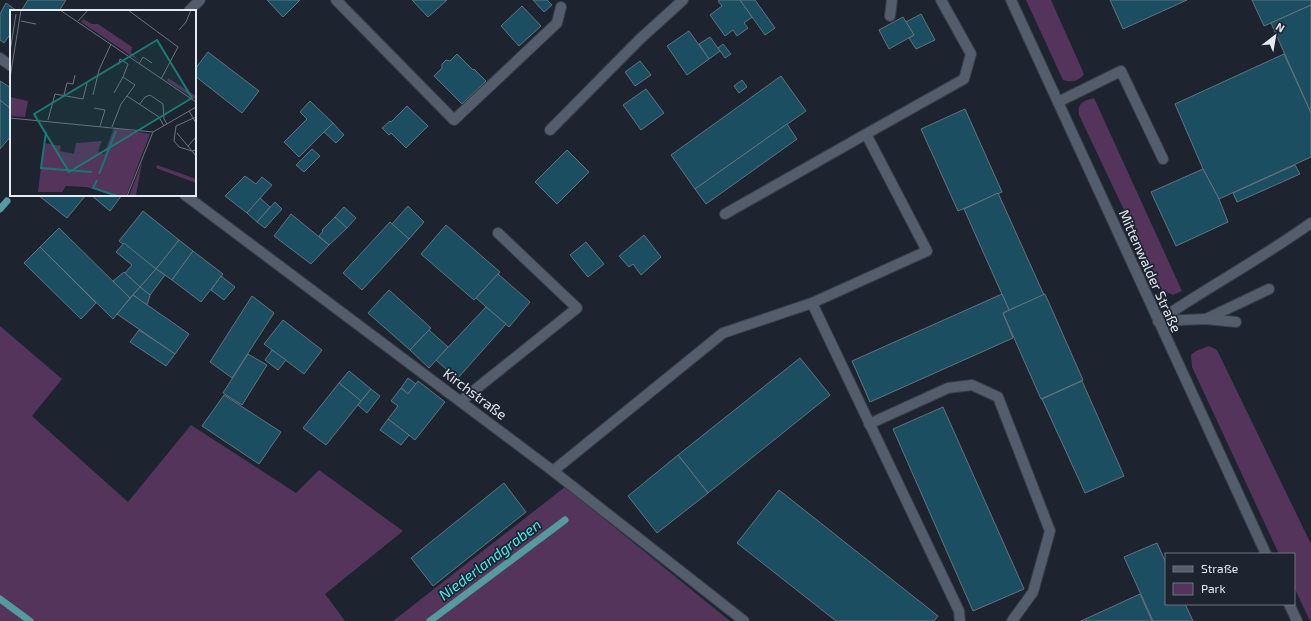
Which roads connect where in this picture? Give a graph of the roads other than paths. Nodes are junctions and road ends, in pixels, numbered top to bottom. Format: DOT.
graph roads {
  1 [pos="200,0"];
  2 [pos="336,0"];
  3 [pos="683,0"];
  4 [pos="892,0"];
  5 [pos="941,0"];
  6 [pos="1011,0"];
  7 [pos="561,6"];
  8 [pos="190,10"];
  9 [pos="890,16"];
  10 [pos="0,58"];
  11 [pos="10,65"];
  12 [pos="1058,102"];
  13 [pos="550,130"];
  14 [pos="866,134"];
  15 [pos="1163,159"];
  16 [pos="186,196"];
  17 [pos="725,214"];
  18 [pos="1311,223"];
  19 [pos="498,233"];
  20 [pos="1269,289"];
  21 [pos="812,303"];
  22 [pos="1206,319"];
  23 [pos="1158,321"];
  24 [pos="1236,322"];
  25 [pos="461,401"];
  26 [pos="869,424"];
  27 [pos="553,471"];
  28 [pos="1266,553"];
  29 [pos="1289,605"];
  30 [pos="744,621"];
  31 [pos="960,621"];
  32 [pos="1012,621"];
  33 [pos="1297,621"];
  1 -- 8 [label="street"];
  2 -- 7 [label="street"];
  3 -- 13 [label="street"];
  4 -- 9 [label="street"];
  5 -- 14 [label="street"];
  6 -- 12 [label="street, Mittenwalder Straße"];
  10 -- 11 [label="street"];
  12 -- 15 [label="street"];
  12 -- 23 [label="street, Mittenwalder Straße"];
  14 -- 17 [label="street"];
  14 -- 21 [label="street"];
  16 -- 25 [label="street, Kirchstraße"];
  18 -- 23 [label="street"];
  19 -- 25 [label="street"];
  20 -- 22 [label="street"];
  21 -- 26 [label="street"];
  21 -- 27 [label="street"];
  22 -- 23 [label="street"];
  22 -- 24 [label="street"];
  23 -- 28 [label="street, Mittenwalder Straße"];
  25 -- 27 [label="street, Kirchstraße"];
  26 -- 31 [label="street"];
  26 -- 32 [label="street"];
  27 -- 30 [label="street, Kirchstraße"];
  29 -- 33 [label="street"];
}
